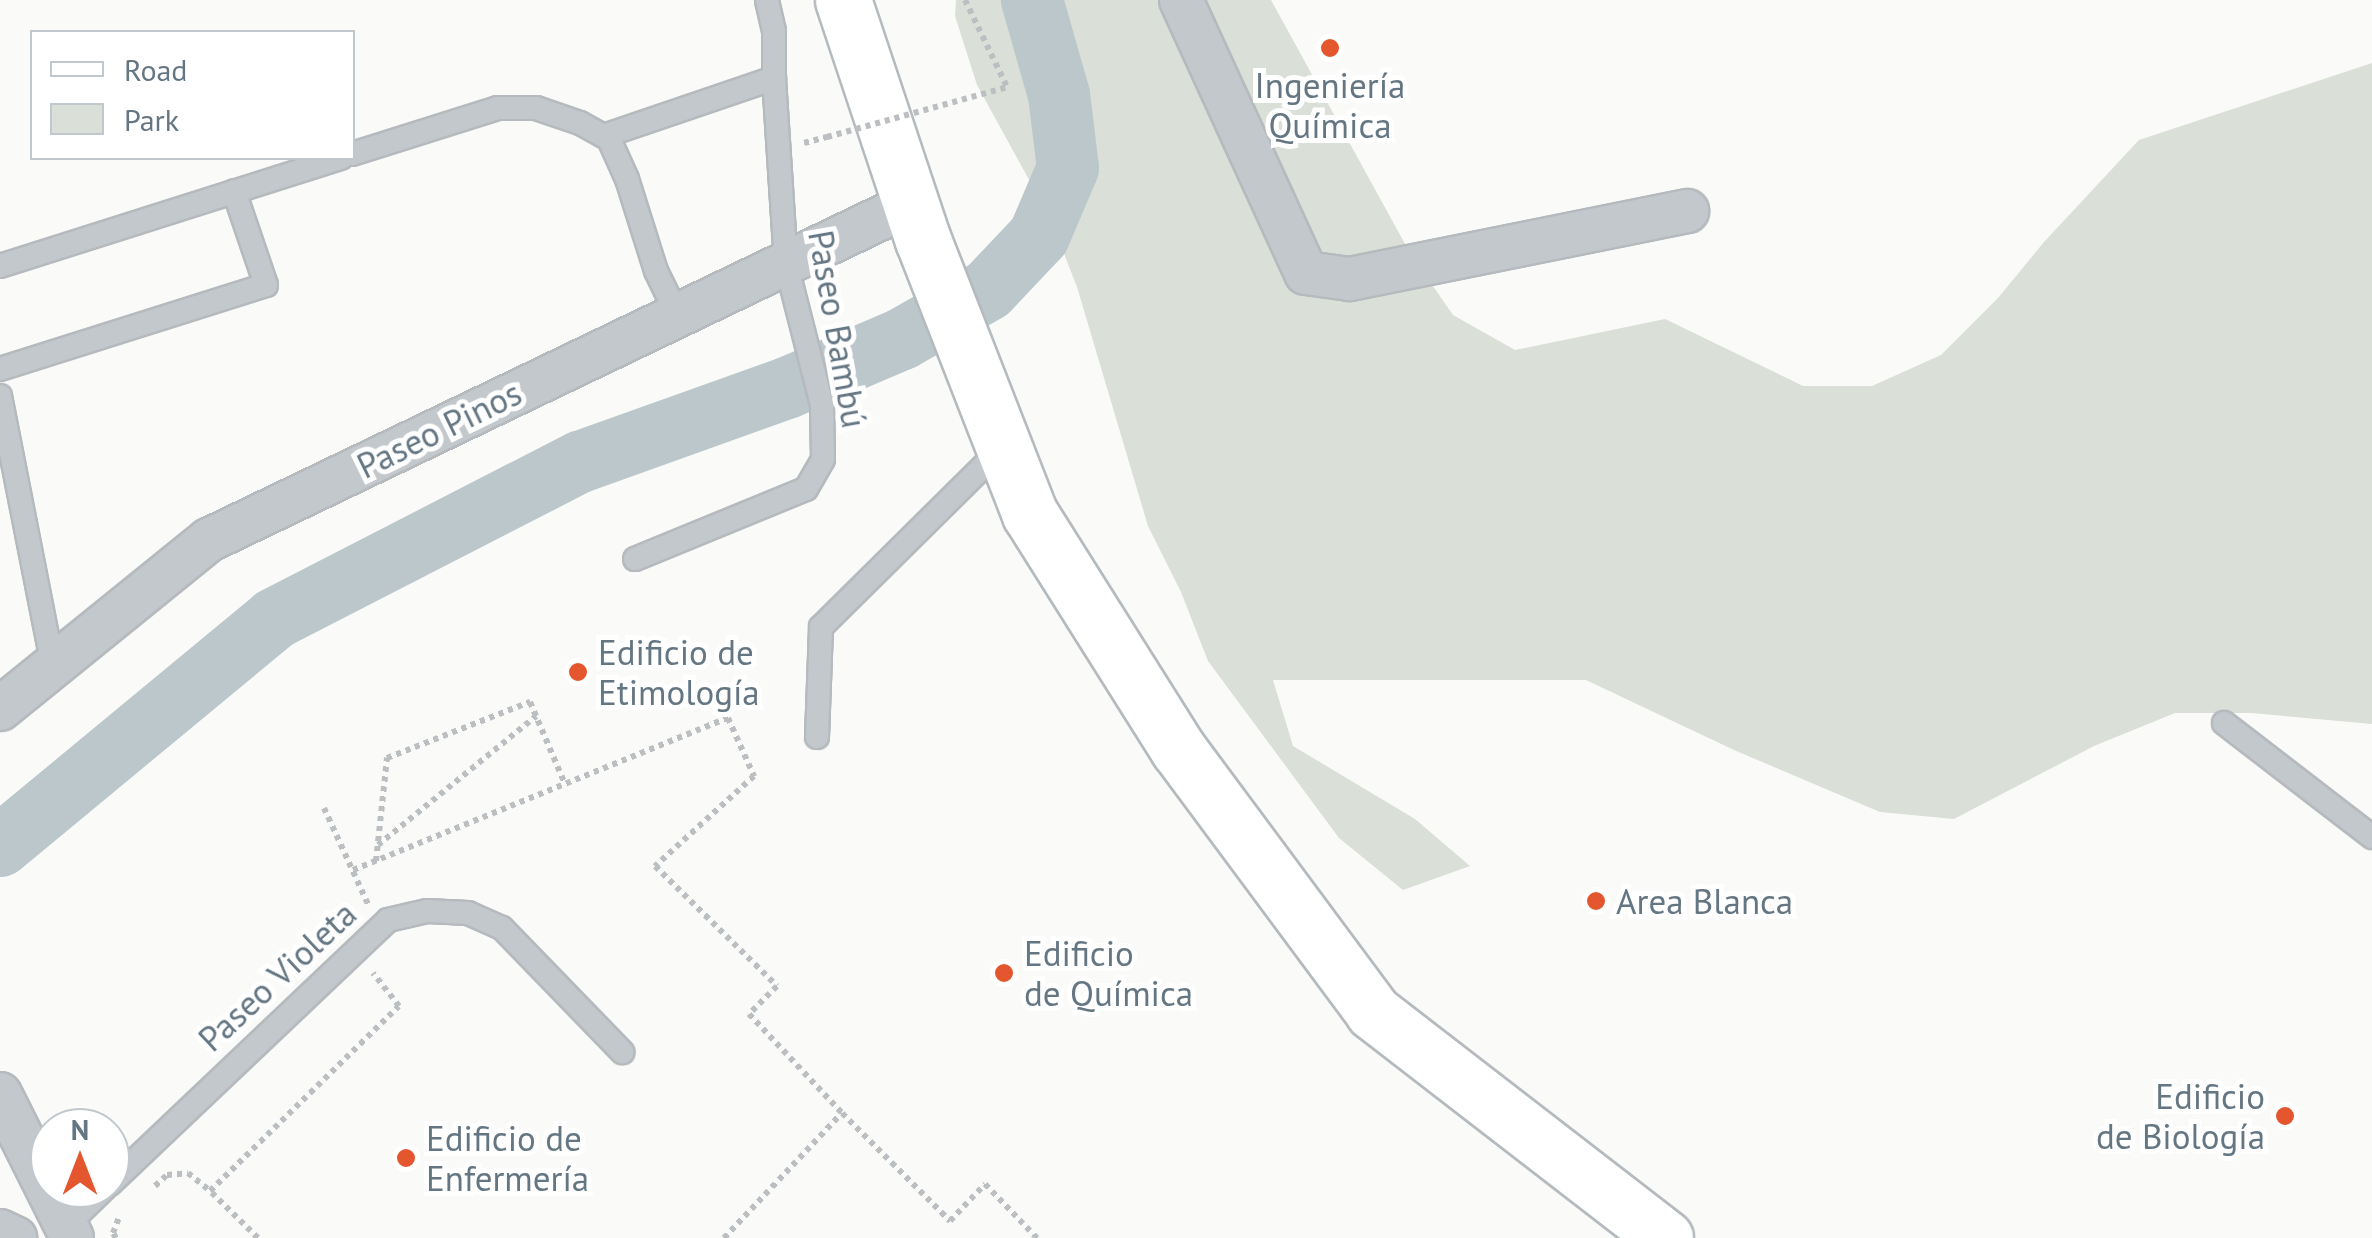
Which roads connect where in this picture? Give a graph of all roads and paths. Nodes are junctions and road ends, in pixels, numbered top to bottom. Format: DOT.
graph roads {
  1 [pos="767,0"];
  2 [pos="965,0"];
  3 [pos="1181,0"];
  4 [pos="845,1"];
  5 [pos="774,78"];
  6 [pos="604,136"];
  7 [pos="826,137"];
  8 [pos="355,153"];
  9 [pos="335,160"];
  10 [pos="234,191"];
  11 [pos="1687,211"];
  12 [pos="918,221"];
  13 [pos="786,264"];
  14 [pos="1,270"];
  15 [pos="677,314"];
  16 [pos="0,370"];
  17 [pos="0,396"];
  18 [pos="995,424"];
  19 [pos="635,560"];
  20 [pos="53,667"];
  21 [pos="0,708"];
  22 [pos="536,716"];
  23 [pos="2224,724"];
  24 [pos="816,737"];
  25 [pos="565,784"];
  26 [pos="324,808"];
  27 [pos="2372,838"];
  28 [pos="377,846"];
  29 [pos="376,861"];
  30 [pos="353,870"];
  31 [pos="379,927"];
  32 [pos="622,1052"];
  33 [pos="0,1094"];
  34 [pos="842,1113"];
  35 [pos="130,1165"];
  36 [pos="210,1191"];
  37 [pos="142,1196"];
  38 [pos="89,1208"];
  39 [pos="128,1208"];
  40 [pos="0,1231"];
  41 [pos="69,1232"];
  42 [pos="14,1238"];
  43 [pos="116,1238"];
  44 [pos="258,1238"];
  45 [pos="724,1238"];
  46 [pos="1038,1238"];
  47 [pos="1665,1238"];
  1 -- 5 [label="lane, Paseo Bambú"];
  2 -- 7 [label="path, bridge"];
  3 -- 11 [label="street"];
  4 -- 12 [label="main road"];
  5 -- 6 [label="lane"];
  5 -- 13 [label="lane, Paseo Bambú"];
  6 -- 8 [label="lane"];
  6 -- 15 [label="lane"];
  9 -- 10 [label="lane"];
  10 -- 14 [label="lane"];
  10 -- 16 [label="lane"];
  12 -- 13 [label="street, Paseo Pinos"];
  12 -- 18 [label="main road"];
  13 -- 15 [label="street, Paseo Pinos"];
  13 -- 19 [label="lane, Paseo Bambú"];
  15 -- 20 [label="street, Paseo Pinos"];
  17 -- 20 [label="lane"];
  18 -- 24 [label="lane"];
  18 -- 47 [label="main road"];
  20 -- 21 [label="street, Paseo Pinos"];
  22 -- 25 [label="path"];
  22 -- 28 [label="path"];
  22 -- 28 [label="path"];
  23 -- 27 [label="lane"];
  25 -- 29 [label="path"];
  25 -- 34 [label="path"];
  26 -- 30 [label="path"];
  28 -- 29 [label="path"];
  29 -- 30 [label="path"];
  30 -- 31 [label="path"];
  31 -- 32 [label="lane, Paseo Violeta"];
  31 -- 35 [label="lane, Paseo Violeta"];
  31 -- 36 [label="path"];
  33 -- 41 [label="street"];
  34 -- 45 [label="path"];
  34 -- 46 [label="path"];
  36 -- 37 [label="path"];
  36 -- 44 [label="path"];
  38 -- 41 [label="lane, Paseo Violeta"];
  39 -- 43 [label="path"];
  40 -- 42 [label="street"];
}
